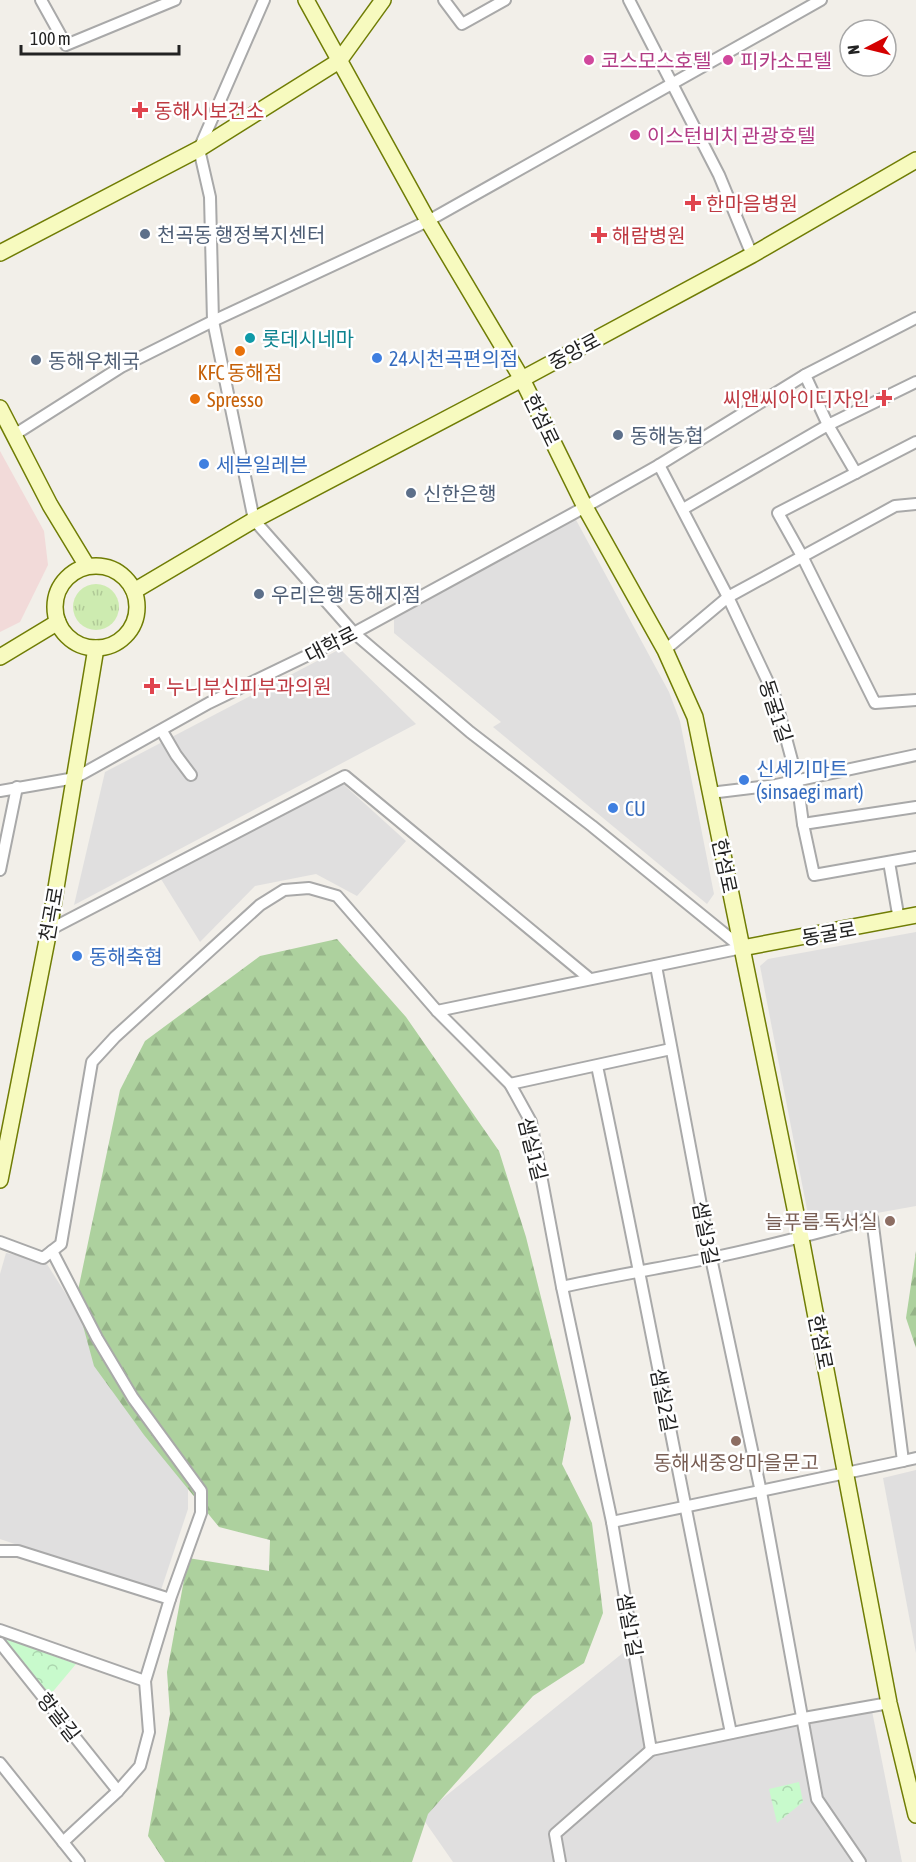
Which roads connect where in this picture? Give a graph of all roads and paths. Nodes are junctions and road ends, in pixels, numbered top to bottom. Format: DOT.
graph roads {
  1 [pos="41,0"];
  2 [pos="176,0"];
  3 [pos="264,0"];
  4 [pos="306,0"];
  5 [pos="383,0"];
  6 [pos="444,0"];
  7 [pos="505,0"];
  8 [pos="629,0"];
  9 [pos="821,0"];
  10 [pos="339,61"];
  11 [pos="674,83"];
  12 [pos="200,149"];
  13 [pos="916,160"];
  14 [pos="428,221"];
  15 [pos="0,253"];
  16 [pos="752,255"];
  17 [pos="916,318"];
  18 [pos="213,321"];
  19 [pos="805,375"];
  20 [pos="522,379"];
  21 [pos="916,382"];
  22 [pos="0,408"];
  23 [pos="828,425"];
  24 [pos="14,435"];
  25 [pos="916,442"];
  26 [pos="659,465"];
  27 [pos="856,473"];
  28 [pos="916,504"];
  29 [pos="585,507"];
  30 [pos="683,508"];
  31 [pos="254,520"];
  32 [pos="802,556"];
  33 [pos="87,566"];
  34 [pos="134,591"];
  35 [pos="728,597"];
  36 [pos="58,622"];
  37 [pos="354,633"];
  38 [pos="96,648"];
  39 [pos="665,650"];
  40 [pos="0,657"];
  41 [pos="916,700"];
  42 [pos="162,731"];
  43 [pos="916,755"];
  44 [pos="190,775"];
  45 [pos="75,778"];
  46 [pos="797,779"];
  47 [pos="16,787"];
  48 [pos="0,791"];
  49 [pos="710,794"];
  50 [pos="916,807"];
  51 [pos="803,824"];
  52 [pos="916,857"];
  53 [pos="889,862"];
  54 [pos="0,870"];
  55 [pos="916,915"];
  56 [pos="899,920"];
  57 [pos="49,930"];
  58 [pos="742,948"];
  59 [pos="656,966"];
  60 [pos="590,979"];
  61 [pos="437,1011"];
  62 [pos="671,1049"];
  63 [pos="597,1066"];
  64 [pos="510,1084"];
  65 [pos="0,1177"];
  66 [pos="801,1238"];
  67 [pos="0,1242"];
  68 [pos="52,1251"];
  69 [pos="711,1258"];
  70 [pos="640,1270"];
  71 [pos="562,1287"];
  72 [pos="916,1458"];
  73 [pos="903,1461"];
  74 [pos="846,1472"];
  75 [pos="762,1492"];
  76 [pos="684,1507"];
  77 [pos="612,1522"];
  78 [pos="0,1551"];
  79 [pos="170,1599"];
  80 [pos="0,1630"];
  81 [pos="0,1643"];
  82 [pos="145,1681"];
  83 [pos="889,1703"];
  84 [pos="804,1718"];
  85 [pos="731,1733"];
  86 [pos="651,1750"];
  87 [pos="0,1763"];
  88 [pos="118,1791"];
  89 [pos="916,1815"];
  90 [pos="63,1842"];
  91 [pos="79,1862"];
  92 [pos="560,1862"];
  93 [pos="860,1862"];
  1 -- 2 [label="street"];
  3 -- 12 [label="street"];
  4 -- 10 [label="street, 한섬로"];
  5 -- 10 [label="street"];
  6 -- 7 [label="street"];
  8 -- 11 [label="street"];
  9 -- 11 [label="street"];
  10 -- 12 [label="street"];
  10 -- 14 [label="street, 한섬로"];
  11 -- 14 [label="street"];
  11 -- 16 [label="street"];
  12 -- 15 [label="street"];
  12 -- 18 [label="street"];
  13 -- 16 [label="street, 중앙로"];
  14 -- 18 [label="street"];
  14 -- 20 [label="street, 한섬로"];
  16 -- 20 [label="street, 중앙로"];
  17 -- 19 [label="street, 대학로"];
  18 -- 24 [label="street"];
  18 -- 31 [label="street"];
  19 -- 23 [label="street"];
  19 -- 26 [label="street, 대학로"];
  20 -- 29 [label="street, 한섬로"];
  20 -- 31 [label="street, 중앙로"];
  21 -- 23 [label="street"];
  22 -- 24 [label="street"];
  23 -- 27 [label="street"];
  23 -- 30 [label="street"];
  24 -- 33 [label="street"];
  25 -- 27 [label="street"];
  26 -- 29 [label="street, 대학로"];
  26 -- 30 [label="street, 동굴1길"];
  27 -- 32 [label="street"];
  28 -- 32 [label="street"];
  29 -- 37 [label="street, 대학로"];
  29 -- 39 [label="street, 한섬로"];
  30 -- 35 [label="street, 동굴1길"];
  31 -- 34 [label="street, 중앙로"];
  31 -- 37 [label="street"];
  32 -- 35 [label="street"];
  32 -- 41 [label="street"];
  33 -- 34 [label="street"];
  33 -- 36 [label="street"];
  34 -- 38 [label="street"];
  35 -- 39 [label="street"];
  35 -- 46 [label="street, 동굴1길"];
  36 -- 38 [label="street"];
  36 -- 40 [label="street"];
  37 -- 42 [label="street, 대학로"];
  37 -- 58 [label="street"];
  38 -- 45 [label="street, 천곡로"];
  39 -- 49 [label="street, 한섬로"];
  42 -- 44 [label="street"];
  42 -- 45 [label="street, 대학로"];
  43 -- 46 [label="street"];
  45 -- 47 [label="street, 대학로"];
  45 -- 57 [label="street, 천곡로"];
  46 -- 49 [label="street"];
  46 -- 51 [label="street, 동굴1길"];
  47 -- 48 [label="street, 대학로"];
  47 -- 54 [label="street"];
  49 -- 58 [label="street, 한섬로"];
  50 -- 51 [label="street"];
  51 -- 53 [label="street, 동굴1길"];
  52 -- 53 [label="street, 동굴1길"];
  53 -- 56 [label="street"];
  55 -- 56 [label="street, 동굴로"];
  56 -- 58 [label="street, 동굴로"];
  57 -- 60 [label="street"];
  57 -- 65 [label="street, 천곡로"];
  58 -- 59 [label="street"];
  58 -- 66 [label="street, 한섬로"];
  59 -- 60 [label="street"];
  59 -- 62 [label="street, 샘실3길"];
  60 -- 61 [label="street"];
  61 -- 64 [label="street, 샘실1길"];
  61 -- 68 [label="street, 샘실1길"];
  62 -- 63 [label="street"];
  62 -- 69 [label="street, 샘실3길"];
  63 -- 64 [label="street"];
  63 -- 70 [label="street, 샘실2길"];
  64 -- 71 [label="street, 샘실1길"];
  66 -- 69 [label="street"];
  66 -- 73 [label="street"];
  66 -- 74 [label="street, 한섬로"];
  67 -- 68 [label="street"];
  68 -- 79 [label="street"];
  69 -- 70 [label="street"];
  69 -- 75 [label="street, 샘실3길"];
  70 -- 71 [label="street"];
  70 -- 76 [label="street, 샘실2길"];
  71 -- 77 [label="street, 샘실1길"];
  72 -- 73 [label="street"];
  73 -- 74 [label="street"];
  74 -- 75 [label="street"];
  74 -- 83 [label="street, 한섬로"];
  75 -- 76 [label="street"];
  75 -- 84 [label="street, 샘실3길"];
  76 -- 77 [label="street"];
  76 -- 85 [label="street, 샘실2길"];
  77 -- 86 [label="street, 샘실1길"];
  78 -- 79 [label="street"];
  79 -- 82 [label="street"];
  80 -- 82 [label="street"];
  81 -- 88 [label="street, 항골길"];
  82 -- 88 [label="street"];
  83 -- 84 [label="street"];
  83 -- 89 [label="street, 한섬로"];
  84 -- 85 [label="street"];
  84 -- 93 [label="street, 샘실3길"];
  85 -- 86 [label="street"];
  86 -- 92 [label="street"];
  87 -- 90 [label="street"];
  88 -- 90 [label="street"];
  90 -- 91 [label="street"];
}
